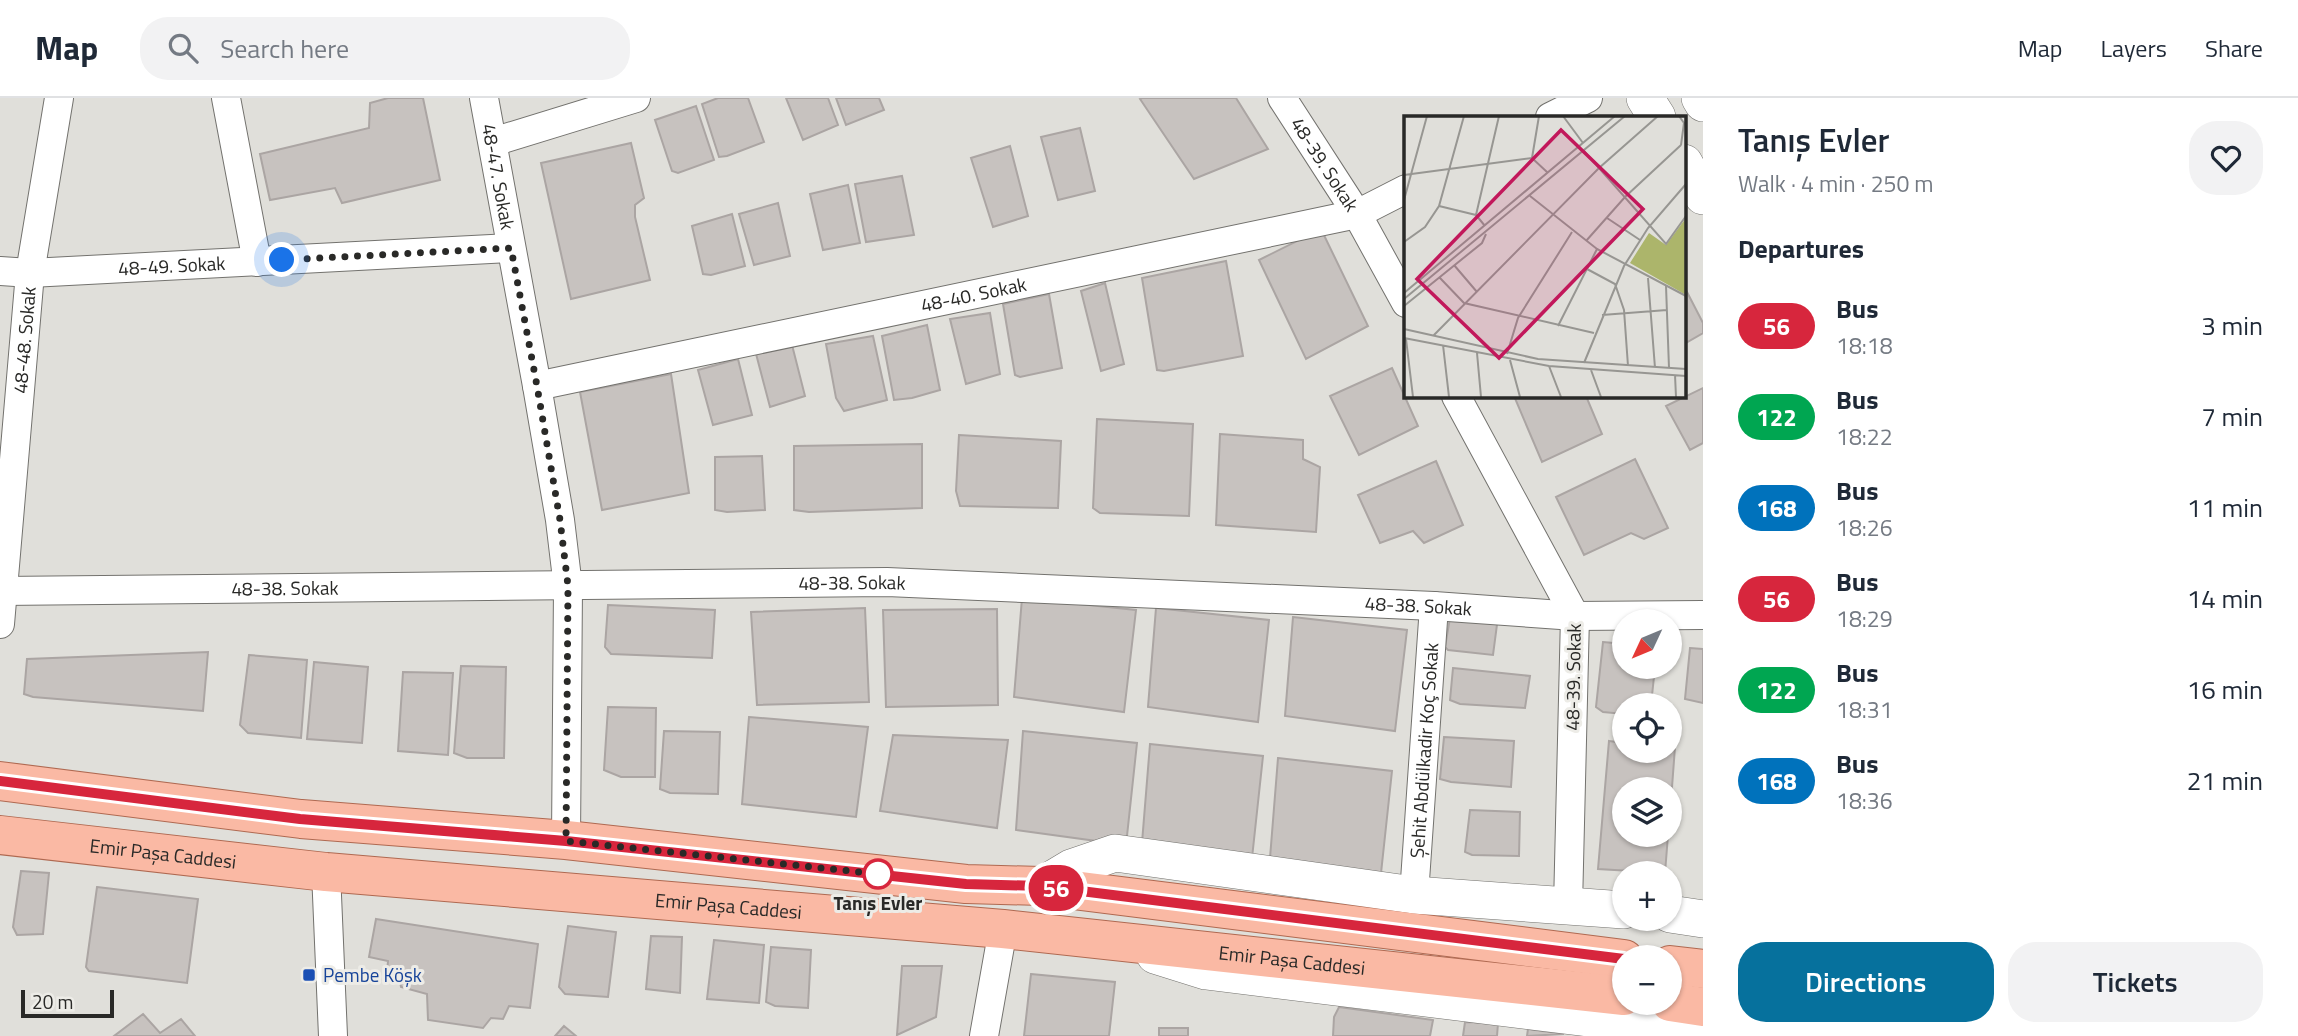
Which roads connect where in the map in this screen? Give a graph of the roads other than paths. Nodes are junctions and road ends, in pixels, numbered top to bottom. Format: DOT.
graph roads {
  1 [pos="59,98"];
  2 [pos="226,98"];
  3 [pos="484,98"];
  4 [pos="636,98"];
  5 [pos="1282,98"];
  6 [pos="1588,98"];
  7 [pos="1645,98"];
  8 [pos="1700,98"];
  9 [pos="1703,103"];
  10 [pos="1552,116"];
  11 [pos="1656,116"];
  12 [pos="493,142"];
  13 [pos="1686,166"];
  14 [pos="1404,190"];
  15 [pos="1703,196"];
  16 [pos="1357,214"];
  17 [pos="511,248"];
  18 [pos="257,262"];
  19 [pos="0,271"];
  20 [pos="30,273"];
  21 [pos="1404,301"];
  22 [pos="537,386"];
  23 [pos="1457,397"];
  24 [pos="568,586"];
  25 [pos="1,591"];
  26 [pos="1434,606"];
  27 [pos="1703,615"];
  28 [pos="1575,616"];
  29 [pos="0,624"];
  30 [pos="0,781"];
  31 [pos="0,835"];
  32 [pos="566,841"];
  33 [pos="326,872"];
  34 [pos="1041,886"];
  35 [pos="1414,895"];
  36 [pos="1568,906"];
  37 [pos="1612,909"];
  38 [pos="1682,916"];
  39 [pos="1703,919"];
  40 [pos="1003,929"];
  41 [pos="1104,940"];
  42 [pos="1612,957"];
  43 [pos="1682,966"];
  44 [pos="1703,969"];
  45 [pos="1612,995"];
  46 [pos="1682,1004"];
  47 [pos="1703,1007"];
  48 [pos="1703,1032"];
  49 [pos="332,1036"];
  50 [pos="984,1036"];
  1 -- 20 [label="street, 48-48. Sokak"];
  2 -- 18 [label="street"];
  3 -- 12 [label="street, 48-47. Sokak"];
  4 -- 12 [label="street"];
  5 -- 16 [label="street, 48-39. Sokak"];
  6 -- 10 [label="street"];
  7 -- 11 [label="street"];
  8 -- 9 [label="street"];
  12 -- 17 [label="street, 48-47. Sokak"];
  13 -- 15 [label="street"];
  14 -- 16 [label="street, 48-40. Sokak"];
  16 -- 21 [label="street, 48-39. Sokak"];
  16 -- 22 [label="street, 48-40. Sokak"];
  17 -- 18 [label="street, 48-49. Sokak"];
  17 -- 22 [label="street, 48-47. Sokak"];
  18 -- 20 [label="street, 48-49. Sokak"];
  19 -- 20 [label="street, 48-49. Sokak"];
  20 -- 25 [label="street, 48-48. Sokak"];
  22 -- 24 [label="street, 48-47. Sokak"];
  23 -- 28 [label="street, 48-39. Sokak"];
  24 -- 25 [label="street, 48-38. Sokak"];
  24 -- 26 [label="street, 48-38. Sokak"];
  24 -- 32 [label="street, 48-47. Sokak"];
  25 -- 29 [label="street, 48-48. Sokak"];
  26 -- 28 [label="street, 48-38. Sokak"];
  26 -- 35 [label="street, Şehit Abdülkadir Koç Sokak"];
  27 -- 28 [label="street, 48-38. Sokak"];
  28 -- 36 [label="street, 48-39. Sokak"];
  30 -- 32 [label="main road, Emir Paşa Caddesi"];
  31 -- 33 [label="main road, Emir Paşa Caddesi"];
  32 -- 34 [label="main road, Emir Paşa Caddesi"];
  33 -- 40 [label="main road, Emir Paşa Caddesi"];
  33 -- 49 [label="street"];
  34 -- 35 [label="street"];
  34 -- 42 [label="main road, Emir Paşa Caddesi"];
  35 -- 36 [label="street"];
  36 -- 37 [label="street"];
  38 -- 39 [label="street"];
  40 -- 41 [label="main road, Emir Paşa Caddesi"];
  40 -- 50 [label="street"];
  41 -- 45 [label="main road, Emir Paşa Caddesi"];
  41 -- 48 [label="street"];
  43 -- 44 [label="main road"];
  46 -- 47 [label="main road"];
}
